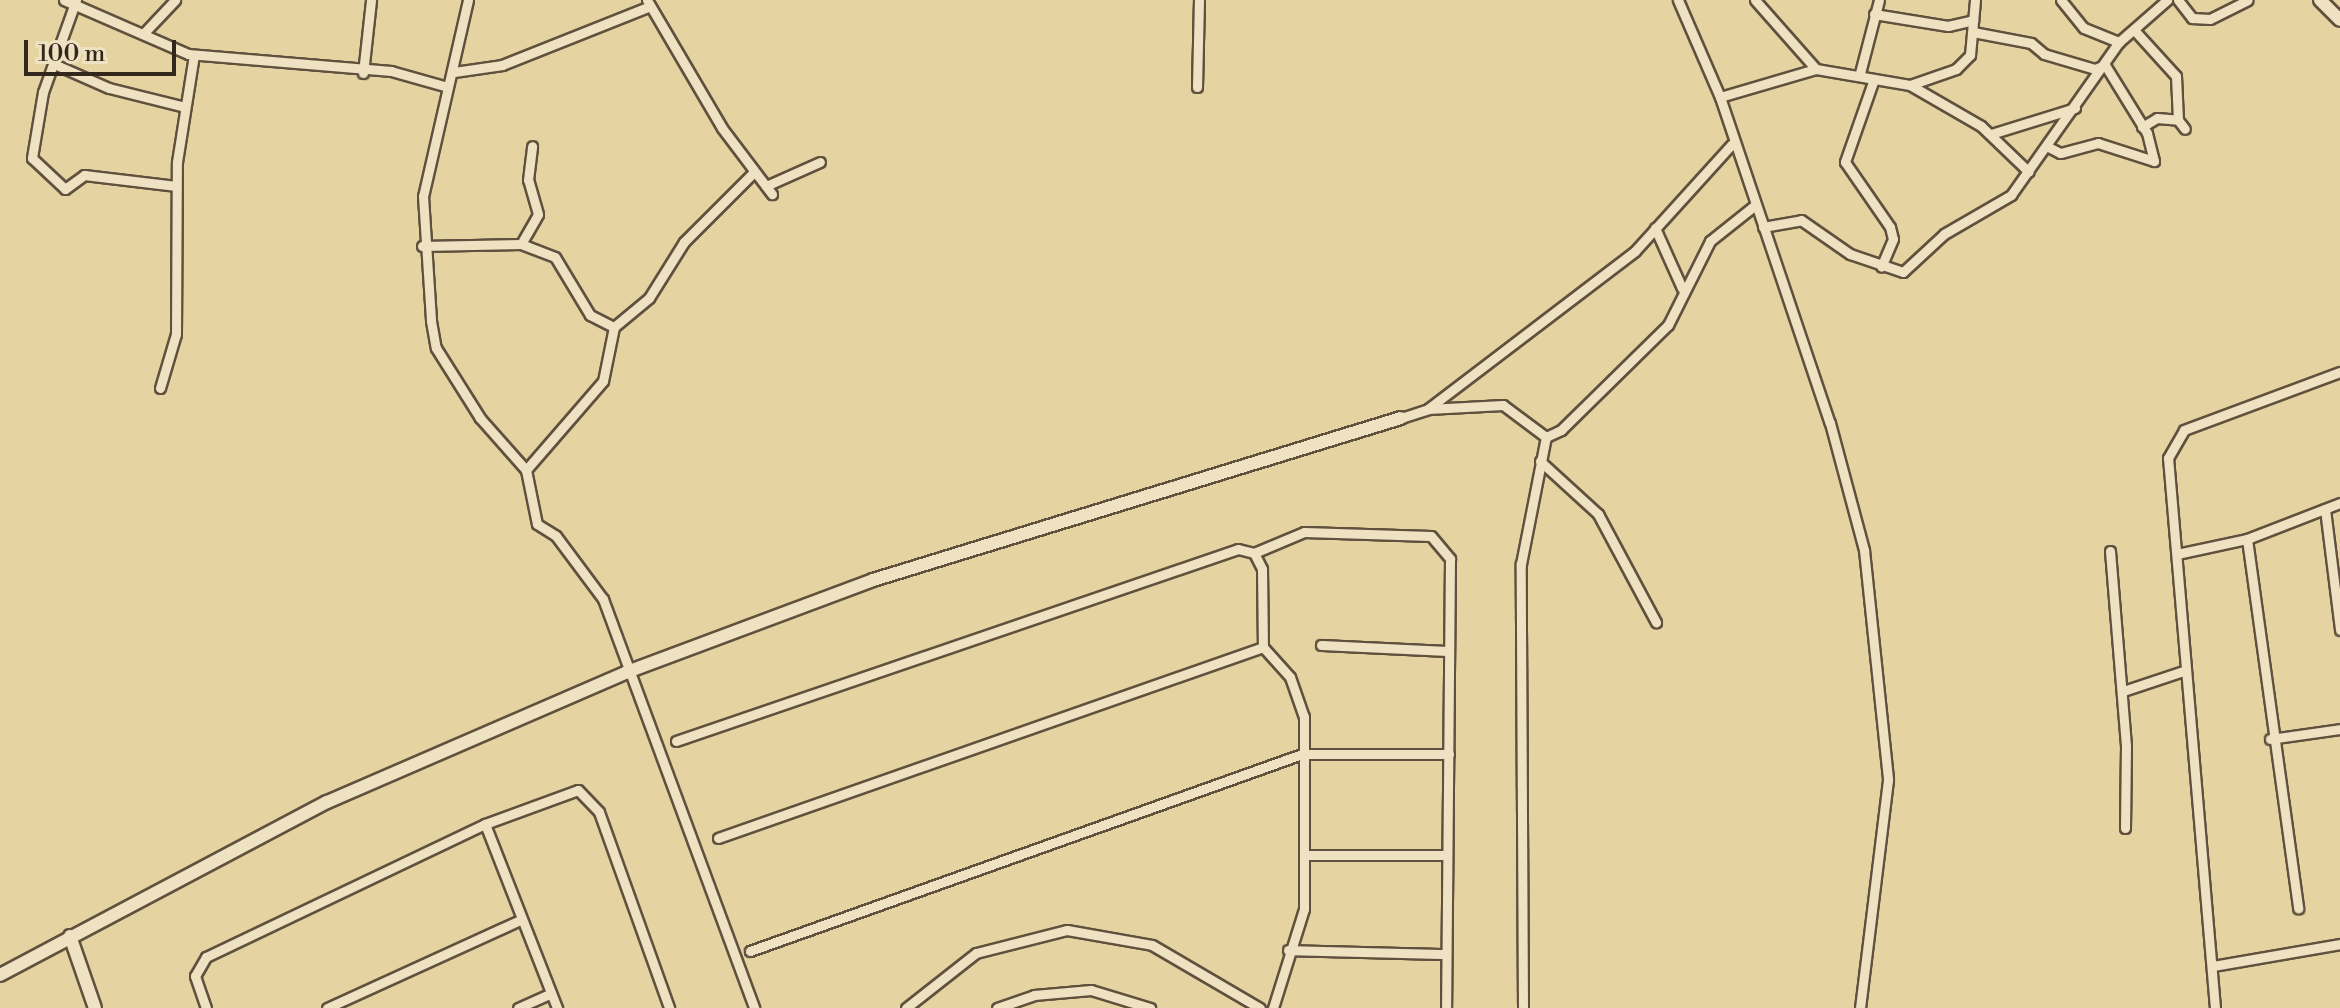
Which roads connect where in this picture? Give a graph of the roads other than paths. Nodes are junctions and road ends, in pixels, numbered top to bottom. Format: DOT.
graph roads {
  1 [pos="175,0"];
  2 [pos="371,0"];
  3 [pos="468,0"];
  4 [pos="1199,0"];
  5 [pos="1678,0"];
  6 [pos="1755,0"];
  7 [pos="1879,0"];
  8 [pos="1975,0"];
  9 [pos="2167,0"];
  10 [pos="2178,0"];
  11 [pos="2248,0"];
  12 [pos="2320,0"];
  13 [pos="72,1"];
  14 [pos="2059,1"];
  15 [pos="648,3"];
  16 [pos="1874,14"];
  17 [pos="1973,20"];
  18 [pos="2340,20"];
  19 [pos="2135,31"];
  20 [pos="1973,32"];
  21 [pos="143,34"];
  22 [pos="2100,37"];
  23 [pos="2119,42"];
  24 [pos="194,55"];
  25 [pos="2108,61"];
  26 [pos="54,64"];
  27 [pos="1816,69"];
  28 [pos="454,72"];
  29 [pos="363,73"];
  30 [pos="1860,73"];
  31 [pos="1874,79"];
  32 [pos="1910,85"];
  33 [pos="448,87"];
  34 [pos="1197,87"];
  35 [pos="1720,97"];
  36 [pos="185,107"];
  37 [pos="2075,108"];
  38 [pos="2178,120"];
  39 [pos="2142,127"];
  40 [pos="2185,129"];
  41 [pos="1991,134"];
  42 [pos="1732,144"];
  43 [pos="532,146"];
  44 [pos="2048,147"];
  45 [pos="820,162"];
  46 [pos="2029,172"];
  47 [pos="753,173"];
  48 [pos="176,186"];
  49 [pos="1754,206"];
  50 [pos="1763,227"];
  51 [pos="1655,228"];
  52 [pos="521,244"];
  53 [pos="422,246"];
  54 [pos="1881,267"];
  55 [pos="1682,288"];
  56 [pos="614,327"];
  57 [pos="2340,372"];
  58 [pos="160,388"];
  59 [pos="1428,409"];
  60 [pos="1401,418"];
  61 [pos="1546,437"];
  62 [pos="1540,461"];
  63 [pos="526,470"];
  64 [pos="2340,503"];
  65 [pos="2325,509"];
  66 [pos="2247,539"];
  67 [pos="2110,551"];
  68 [pos="1254,553"];
  69 [pos="2177,554"];
  70 [pos="1656,622"];
  71 [pos="2340,630"];
  72 [pos="1321,645"];
  73 [pos="1263,647"];
  74 [pos="1448,651"];
  75 [pos="2183,671"];
  76 [pos="627,672"];
  77 [pos="2123,691"];
  78 [pos="2340,729"];
  79 [pos="2270,739"];
  80 [pos="676,741"];
  81 [pos="1302,754"];
  82 [pos="1449,754"];
  83 [pos="485,824"];
  84 [pos="2125,828"];
  85 [pos="718,838"];
  86 [pos="1305,855"];
  87 [pos="1446,855"];
  88 [pos="2298,908"];
  89 [pos="522,919"];
  90 [pos="70,936"];
  91 [pos="2340,944"];
  92 [pos="1288,950"];
  93 [pos="750,951"];
  94 [pos="1446,954"];
  95 [pos="2213,966"];
  96 [pos="0,975"];
  97 [pos="551,993"];
  98 [pos="95,1008"];
  99 [pos="206,1008"];
  100 [pos="327,1008"];
  101 [pos="518,1008"];
  102 [pos="557,1008"];
  103 [pos="669,1008"];
  104 [pos="754,1008"];
  105 [pos="906,1008"];
  106 [pos="997,1008"];
  107 [pos="1150,1008"];
  108 [pos="1260,1008"];
  109 [pos="1273,1008"];
  110 [pos="1446,1008"];
  111 [pos="1523,1008"];
  112 [pos="1860,1008"];
  113 [pos="2215,1008"];
  1 -- 21 [label="street"];
  2 -- 29 [label="street"];
  3 -- 28 [label="street"];
  4 -- 34 [label="street"];
  5 -- 35 [label="street"];
  6 -- 27 [label="street"];
  7 -- 16 [label="street"];
  8 -- 17 [label="street"];
  9 -- 19 [label="street"];
  10 -- 11 [label="street"];
  12 -- 18 [label="main road"];
  13 -- 21 [label="street"];
  13 -- 26 [label="street"];
  14 -- 22 [label="street"];
  15 -- 28 [label="street"];
  15 -- 47 [label="street"];
  16 -- 17 [label="street"];
  16 -- 30 [label="street"];
  17 -- 20 [label="street"];
  19 -- 23 [label="street"];
  19 -- 38 [label="street"];
  20 -- 25 [label="street"];
  20 -- 32 [label="street"];
  21 -- 24 [label="street"];
  22 -- 23 [label="street"];
  22 -- 25 [label="street"];
  23 -- 25 [label="street"];
  24 -- 29 [label="street"];
  24 -- 36 [label="street"];
  25 -- 37 [label="street"];
  25 -- 39 [label="street"];
  26 -- 36 [label="street"];
  26 -- 48 [label="street"];
  27 -- 30 [label="street"];
  27 -- 35 [label="street"];
  28 -- 33 [label="street"];
  29 -- 33 [label="street"];
  30 -- 31 [label="street"];
  31 -- 32 [label="street"];
  31 -- 54 [label="street"];
  32 -- 41 [label="street"];
  33 -- 53 [label="street"];
  35 -- 42 [label="street"];
  36 -- 48 [label="street"];
  37 -- 41 [label="street"];
  37 -- 44 [label="street"];
  38 -- 39 [label="street"];
  38 -- 40 [label="street"];
  39 -- 44 [label="street"];
  41 -- 46 [label="street"];
  42 -- 49 [label="street"];
  42 -- 51 [label="street"];
  43 -- 52 [label="street"];
  44 -- 46 [label="street"];
  45 -- 47 [label="street"];
  46 -- 54 [label="street"];
  47 -- 56 [label="street"];
  48 -- 58 [label="street"];
  49 -- 50 [label="street"];
  49 -- 55 [label="street"];
  50 -- 54 [label="street"];
  50 -- 112 [label="street"];
  51 -- 55 [label="street"];
  51 -- 59 [label="street"];
  52 -- 53 [label="street"];
  52 -- 56 [label="street"];
  53 -- 63 [label="street"];
  55 -- 61 [label="street"];
  56 -- 63 [label="street"];
  57 -- 69 [label="street"];
  59 -- 60 [label="street"];
  59 -- 61 [label="street"];
  60 -- 76 [label="main road"];
  61 -- 62 [label="street"];
  62 -- 70 [label="street"];
  62 -- 111 [label="street"];
  63 -- 76 [label="street"];
  64 -- 65 [label="street"];
  65 -- 66 [label="street"];
  65 -- 71 [label="street"];
  66 -- 69 [label="street"];
  66 -- 79 [label="street"];
  67 -- 77 [label="street"];
  68 -- 73 [label="street"];
  68 -- 74 [label="street"];
  68 -- 80 [label="street"];
  69 -- 75 [label="street"];
  72 -- 74 [label="street"];
  73 -- 81 [label="street"];
  73 -- 85 [label="street"];
  74 -- 82 [label="street"];
  75 -- 77 [label="street"];
  75 -- 95 [label="street"];
  76 -- 90 [label="main road"];
  76 -- 104 [label="street"];
  77 -- 84 [label="street"];
  78 -- 79 [label="street"];
  79 -- 88 [label="street"];
  81 -- 82 [label="street"];
  81 -- 86 [label="street"];
  81 -- 93 [label="street"];
  82 -- 87 [label="street"];
  83 -- 89 [label="street"];
  83 -- 99 [label="street"];
  83 -- 103 [label="street"];
  86 -- 87 [label="street"];
  86 -- 92 [label="street"];
  87 -- 94 [label="street"];
  89 -- 97 [label="street"];
  89 -- 100 [label="street"];
  90 -- 96 [label="main road"];
  90 -- 98 [label="main road"];
  91 -- 95 [label="street"];
  92 -- 94 [label="street"];
  92 -- 109 [label="street"];
  94 -- 110 [label="street"];
  95 -- 113 [label="street"];
  97 -- 101 [label="street"];
  97 -- 102 [label="street"];
  105 -- 108 [label="street"];
  106 -- 107 [label="street"];
}
